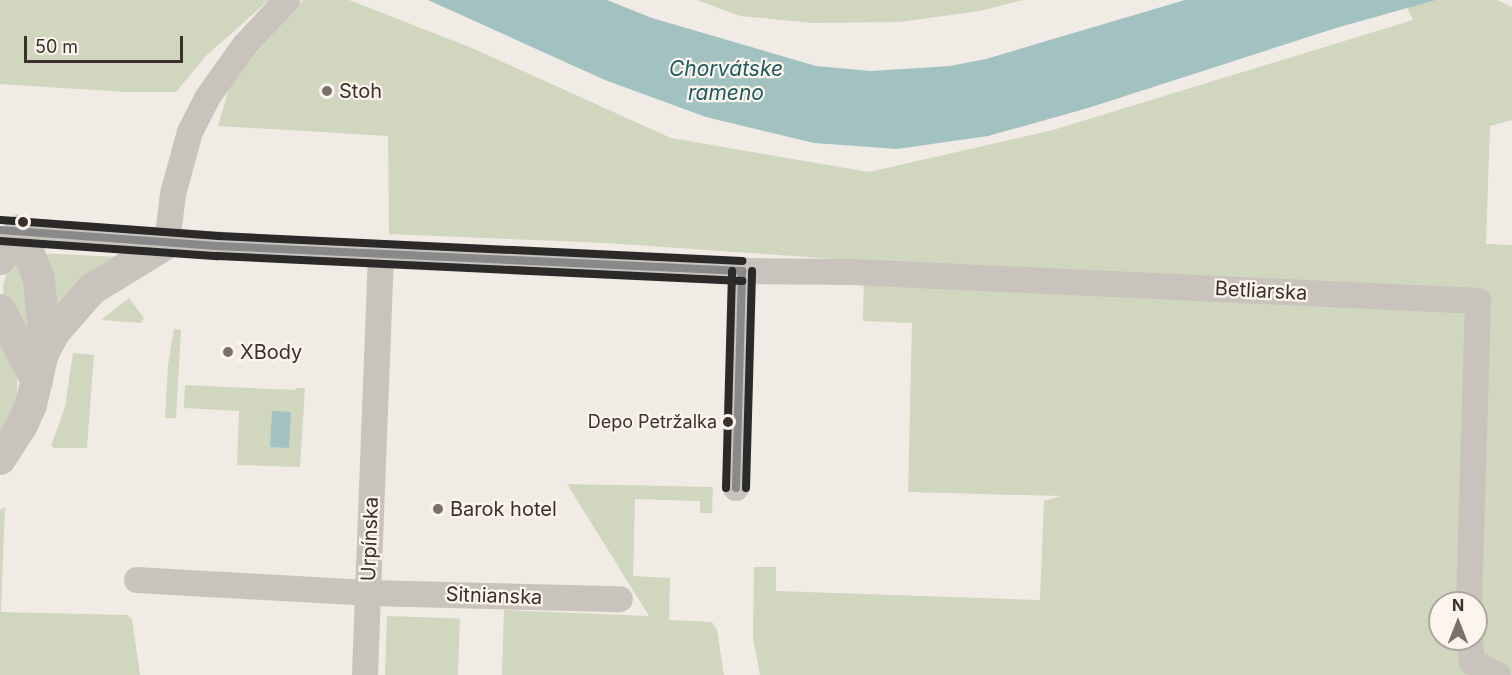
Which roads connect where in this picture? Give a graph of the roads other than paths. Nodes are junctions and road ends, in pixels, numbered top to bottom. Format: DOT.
graph roads {
  1 [pos="288,0"];
  2 [pos="10,230"];
  3 [pos="167,243"];
  4 [pos="381,254"];
  5 [pos="0,259"];
  6 [pos="742,271"];
  7 [pos="0,310"];
  8 [pos="40,367"];
  9 [pos="0,459"];
  10 [pos="736,488"];
  11 [pos="137,580"];
  12 [pos="1469,591"];
  13 [pos="368,592"];
  14 [pos="620,599"];
  15 [pos="1471,651"];
  16 [pos="365,675"];
  17 [pos="1498,675"];
  1 -- 3 [label="street"];
  2 -- 3 [label="street, Betliarska"];
  2 -- 5 [label="street"];
  2 -- 8 [label="street"];
  3 -- 4 [label="street, Betliarska"];
  3 -- 8 [label="street"];
  4 -- 6 [label="street, Betliarska"];
  4 -- 13 [label="street, Urpínska"];
  6 -- 10 [label="street"];
  6 -- 12 [label="street, Betliarska"];
  7 -- 8 [label="street"];
  8 -- 9 [label="street"];
  11 -- 13 [label="street, Urpínska"];
  13 -- 14 [label="street, Sitnianska"];
  13 -- 16 [label="street"];
  15 -- 17 [label="street"];
}
